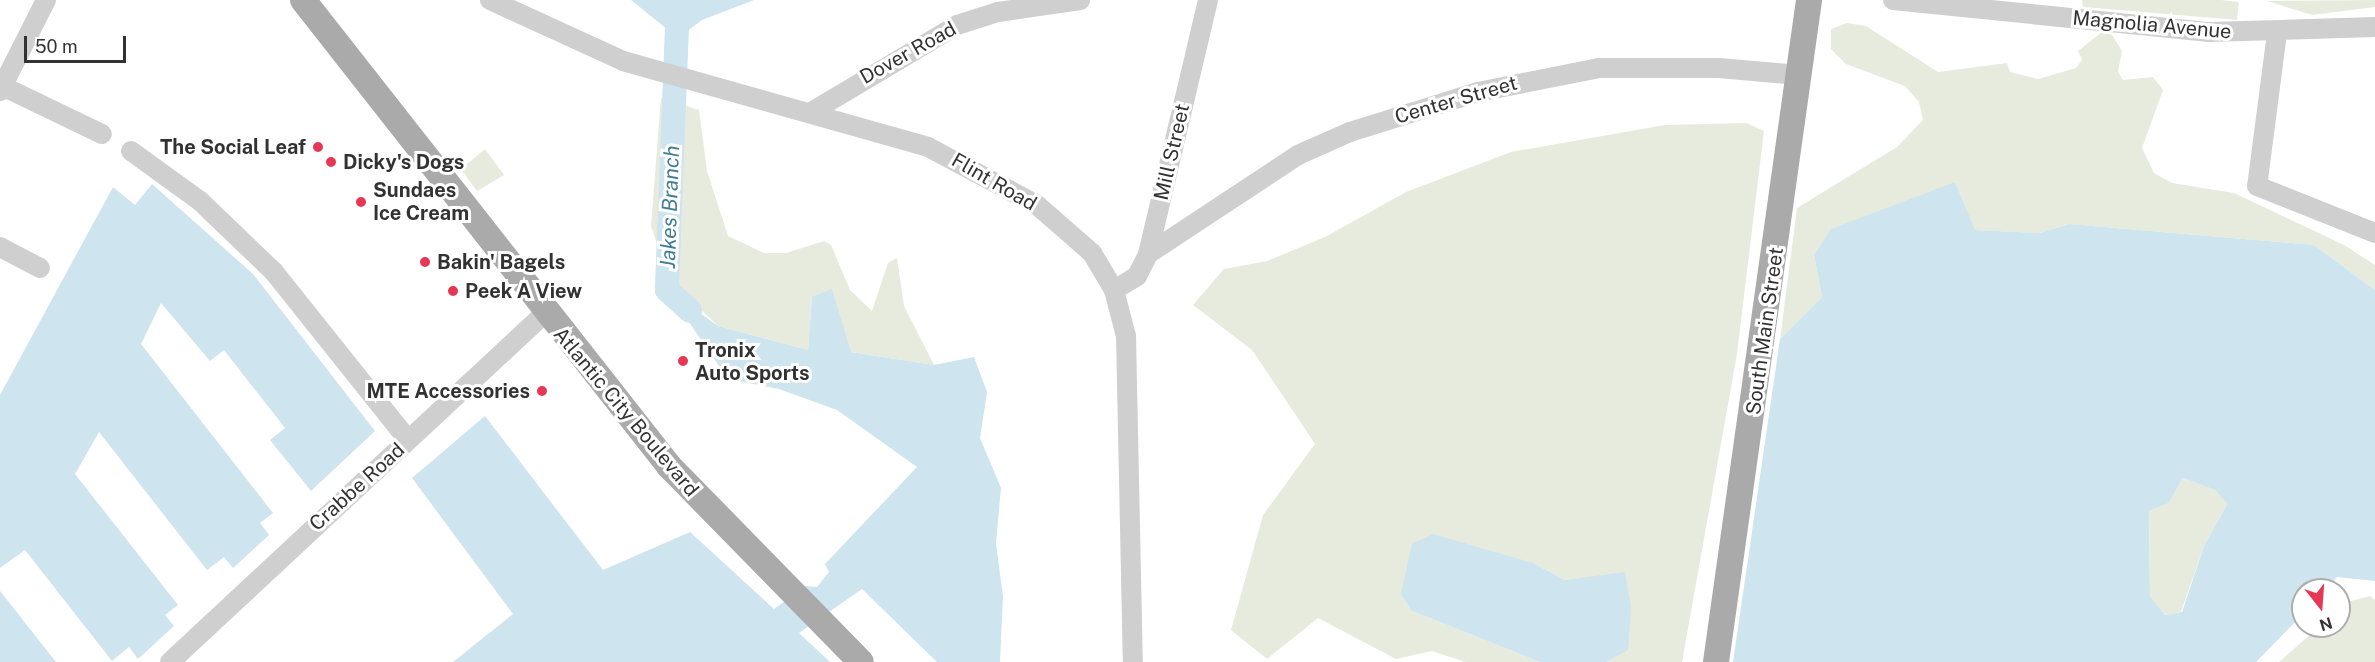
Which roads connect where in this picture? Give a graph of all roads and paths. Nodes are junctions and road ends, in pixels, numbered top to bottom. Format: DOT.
graph roads {
  1 [pos="46,0"];
  2 [pos="303,0"];
  3 [pos="492,0"];
  4 [pos="1080,0"];
  5 [pos="1208,0"];
  6 [pos="1809,0"];
  7 [pos="1893,0"];
  8 [pos="2375,27"];
  9 [pos="2277,33"];
  10 [pos="1799,75"];
  11 [pos="1,88"];
  12 [pos="813,111"];
  13 [pos="102,134"];
  14 [pos="131,151"];
  15 [pos="2375,233"];
  16 [pos="0,247"];
  17 [pos="1148,254"];
  18 [pos="40,268"];
  19 [pos="1114,290"];
  20 [pos="545,313"];
  21 [pos="408,440"];
  22 [pos="854,655"];
  23 [pos="170,662"];
  24 [pos="1133,662"];
  25 [pos="1716,662"];
  1 -- 11 [label="street"];
  2 -- 20 [label="main road, Atlantic City Boulevard"];
  3 -- 12 [label="street, Flint Road"];
  4 -- 12 [label="street, Dover Road"];
  5 -- 17 [label="street, Mill Street"];
  6 -- 10 [label="main road, South Main Street"];
  7 -- 9 [label="street, Magnolia Avenue"];
  8 -- 9 [label="street, Magnolia Avenue"];
  9 -- 15 [label="street"];
  10 -- 17 [label="street, Center Street"];
  10 -- 25 [label="main road, South Main Street"];
  11 -- 13 [label="street"];
  12 -- 19 [label="street, Flint Road"];
  14 -- 21 [label="street"];
  16 -- 18 [label="street"];
  17 -- 19 [label="street, Mill Street"];
  19 -- 24 [label="street, Flint Road"];
  20 -- 21 [label="street, Crabbe Road"];
  20 -- 22 [label="main road, Atlantic City Boulevard"];
  21 -- 23 [label="street, Crabbe Road"];
}
